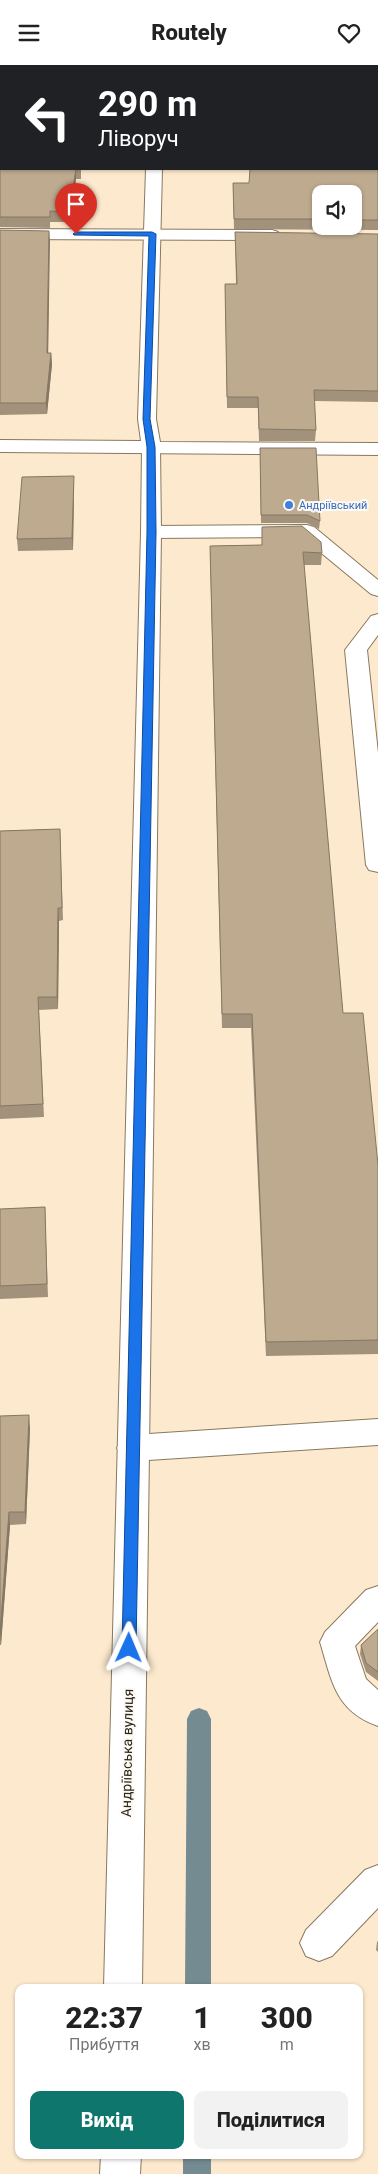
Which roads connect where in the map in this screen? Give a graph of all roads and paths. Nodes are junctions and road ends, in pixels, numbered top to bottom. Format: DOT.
graph roads {
  1 [pos="154,170"];
  2 [pos="0,234"];
  3 [pos="152,234"];
  4 [pos="290,236"];
  5 [pos="0,446"];
  6 [pos="151,447"];
  7 [pos="378,449"];
  8 [pos="151,532"];
  9 [pos="378,590"];
  10 [pos="378,620"];
  11 [pos="378,865"];
  12 [pos="378,1432"];
  13 [pos="133,1448"];
  14 [pos="378,1600"];
  15 [pos="378,1711"];
  16 [pos="378,1882"];
  17 [pos="319,1943"];
  18 [pos="123,1984"];
  19 [pos="120,2159"];
  20 [pos="120,2174"];
  1 -- 3 [label="street, Андріївська вулиця"];
  2 -- 3 [label="street"];
  3 -- 4 [label="street"];
  3 -- 6 [label="street, Андріївська вулиця"];
  5 -- 6 [label="street"];
  6 -- 7 [label="street"];
  6 -- 8 [label="street, Андріївська вулиця"];
  8 -- 9 [label="street"];
  8 -- 13 [label="street, Андріївська вулиця"];
  10 -- 11 [label="street"];
  12 -- 13 [label="street"];
  13 -- 18 [label="street, Андріївська вулиця"];
  14 -- 15 [label="street"];
  16 -- 17 [label="street"];
  19 -- 20 [label="street"];
}
